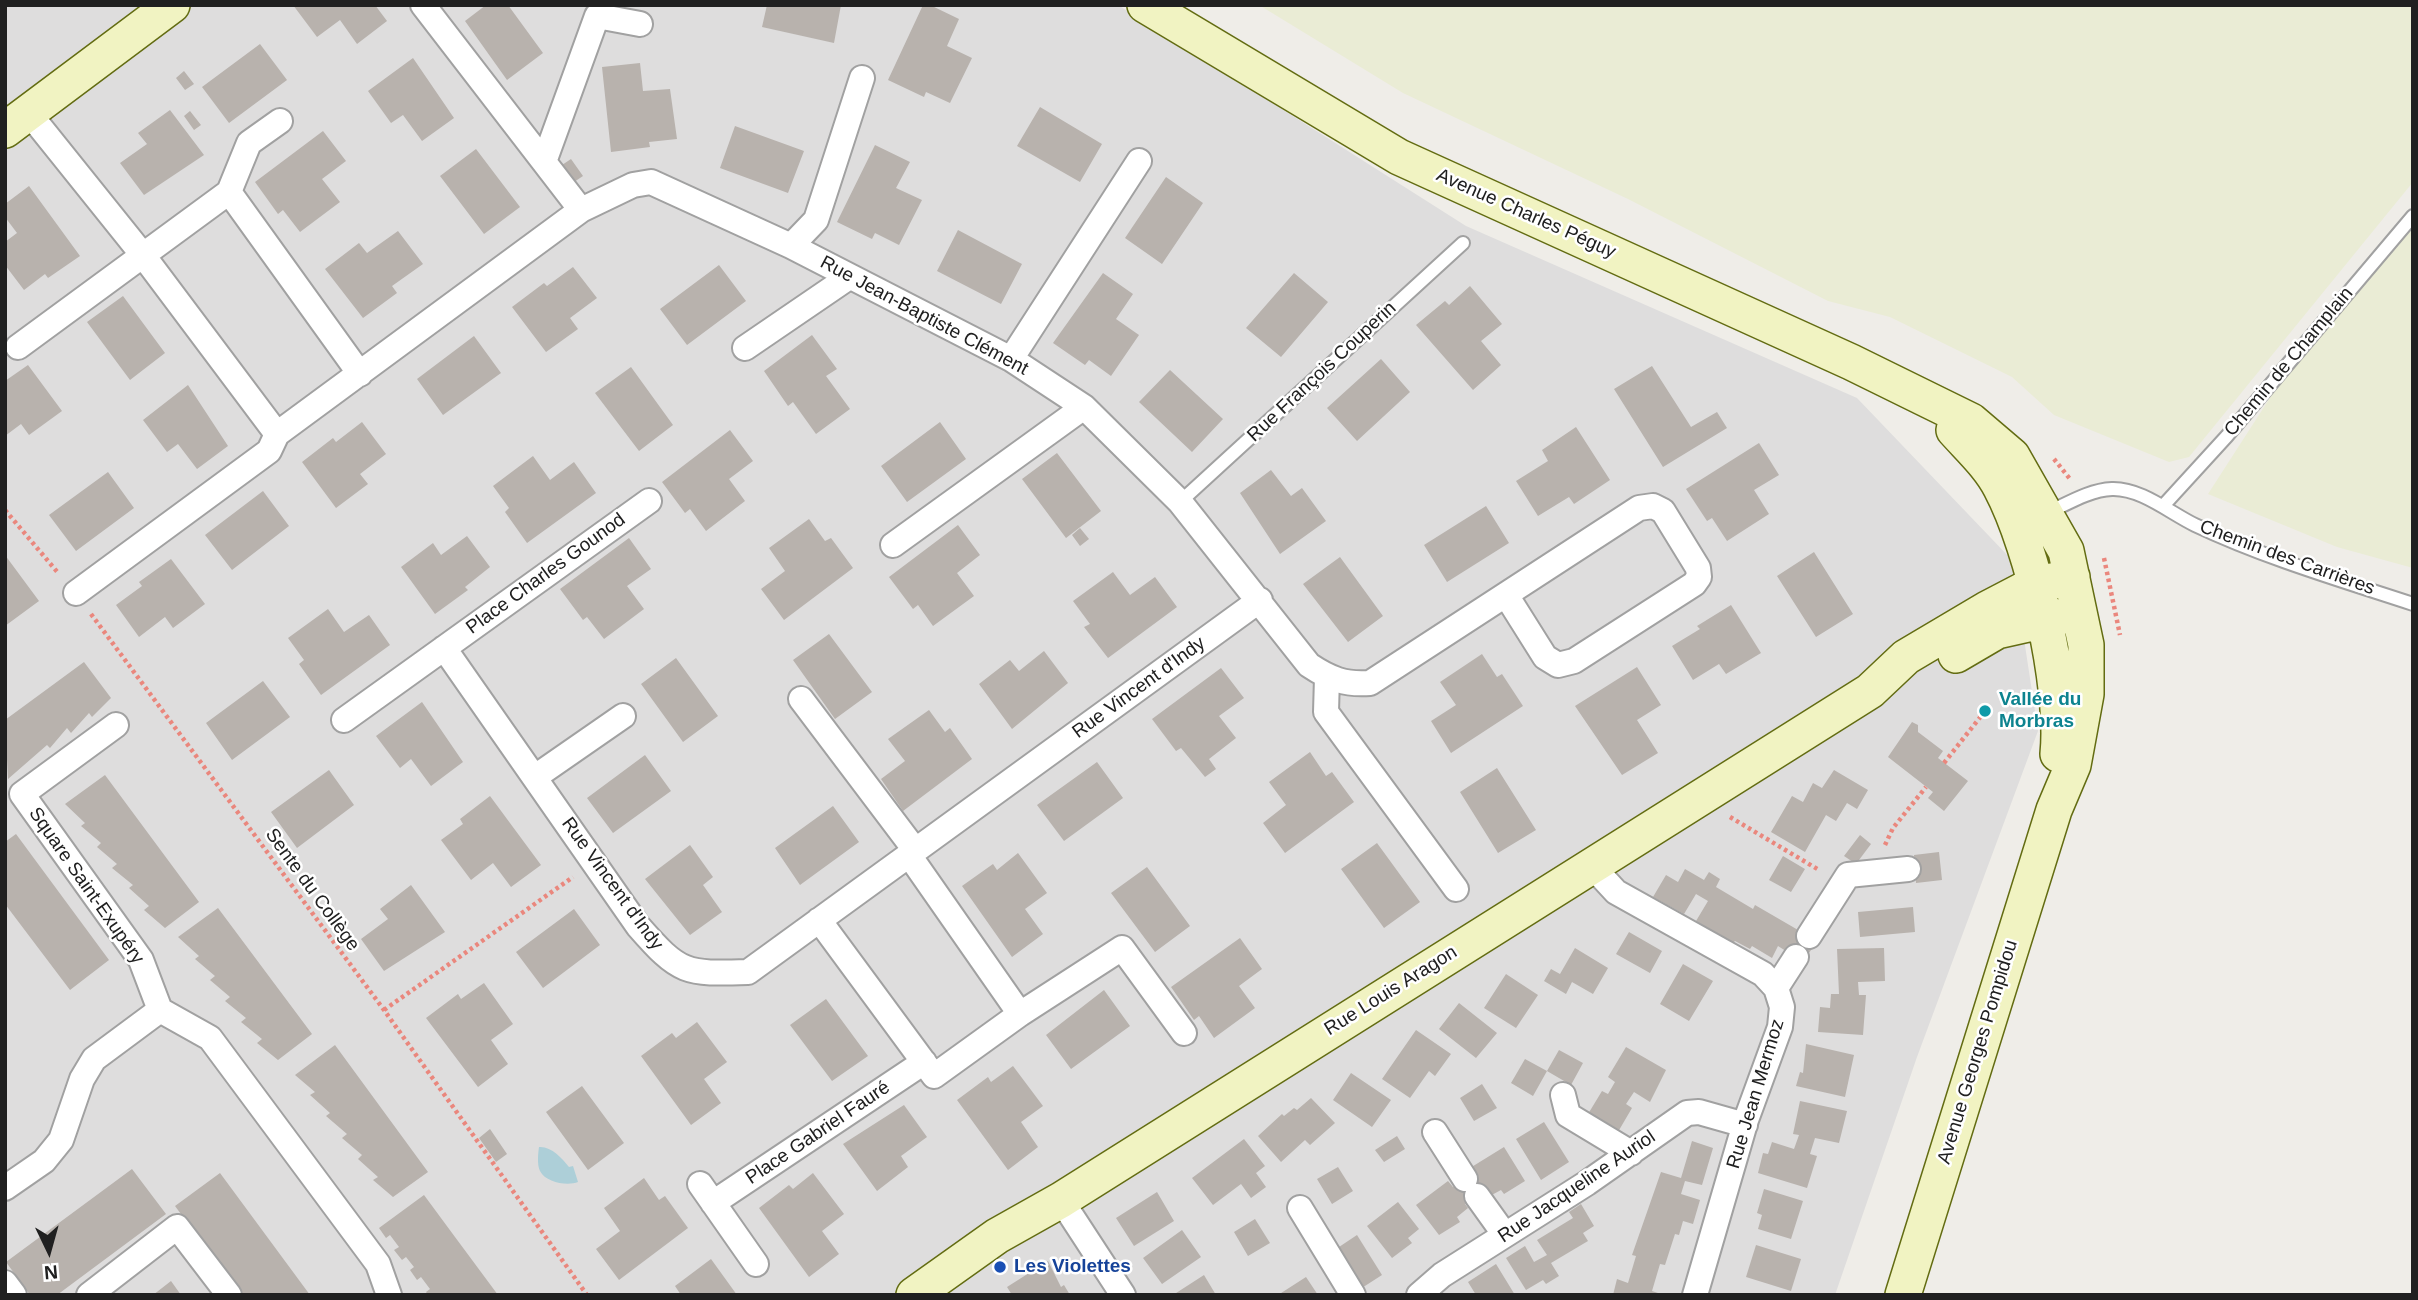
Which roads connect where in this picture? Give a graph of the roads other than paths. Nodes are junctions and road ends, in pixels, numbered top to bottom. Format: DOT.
graph roads {
  1 [pos="172,5"];
  2 [pos="423,5"];
  3 [pos="1145,5"];
  4 [pos="640,24"];
  5 [pos="862,78"];
  6 [pos="17,121"];
  7 [pos="280,121"];
  8 [pos="1139,161"];
  9 [pos="544,162"];
  10 [pos="229,192"];
  11 [pos="581,211"];
  12 [pos="2413,216"];
  13 [pos="1463,243"];
  14 [pos="791,246"];
  15 [pos="142,254"];
  16 [pos="849,277"];
  17 [pos="18,347"];
  18 [pos="745,348"];
  19 [pos="1011,359"];
  20 [pos="360,374"];
  21 [pos="1084,407"];
  22 [pos="277,435"];
  23 [pos="649,501"];
  24 [pos="1180,502"];
  25 [pos="2163,506"];
  26 [pos="2032,520"];
  27 [pos="892,545"];
  28 [pos="2071,577"];
  29 [pos="2034,585"];
  30 [pos="76,593"];
  31 [pos="1506,595"];
  32 [pos="1260,600"];
  33 [pos="2413,604"];
  34 [pos="2079,613"];
  35 [pos="2043,620"];
  36 [pos="444,648"];
  37 [pos="1327,677"];
  38 [pos="1870,691"];
  39 [pos="801,699"];
  40 [pos="623,716"];
  41 [pos="344,720"];
  42 [pos="116,725"];
  43 [pos="535,777"];
  44 [pos="2053,810"];
  45 [pos="912,853"];
  46 [pos="1591,864"];
  47 [pos="1908,869"];
  48 [pos="1456,888"];
  49 [pos="819,920"];
  50 [pos="1810,936"];
  51 [pos="1796,957"];
  52 [pos="1776,988"];
  53 [pos="160,1010"];
  54 [pos="1020,1014"];
  55 [pos="1184,1033"];
  56 [pos="924,1062"];
  57 [pos="1563,1095"];
  58 [pos="1745,1125"];
  59 [pos="1436,1132"];
  60 [pos="1631,1153"];
  61 [pos="5,1188"];
  62 [pos="1061,1200"];
  63 [pos="1300,1208"];
  64 [pos="1505,1235"];
  65 [pos="757,1264"];
  66 [pos="5,1283"];
  67 [pos="14,1295"];
  68 [pos="89,1295"];
  69 [pos="229,1295"];
  70 [pos="388,1295"];
  71 [pos="914,1295"];
  72 [pos="1123,1295"];
  73 [pos="1353,1295"];
  74 [pos="1419,1295"];
  75 [pos="1695,1295"];
  76 [pos="1903,1295"];
  1 -- 6 [label="street"];
  2 -- 9 [label="street"];
  3 -- 26 [label="street, Avenue Charles Péguy"];
  4 -- 9 [label="street"];
  5 -- 14 [label="street"];
  6 -- 15 [label="street"];
  7 -- 10 [label="street"];
  8 -- 19 [label="street"];
  9 -- 11 [label="street"];
  10 -- 15 [label="street"];
  10 -- 20 [label="street"];
  11 -- 14 [label="street, Rue Jean-Baptiste Clément"];
  11 -- 20 [label="street, Rue Jean-Baptiste Clément"];
  12 -- 25 [label="lane, Chemin de Champlain"];
  13 -- 24 [label="lane, Rue François Couperin"];
  14 -- 16 [label="street, Rue Jean-Baptiste Clément"];
  15 -- 17 [label="street"];
  15 -- 22 [label="street"];
  16 -- 18 [label="street"];
  16 -- 19 [label="street, Rue Jean-Baptiste Clément"];
  19 -- 21 [label="street, Rue Jean-Baptiste Clément"];
  20 -- 22 [label="street, Rue Jean-Baptiste Clément"];
  21 -- 24 [label="street, Rue Jean-Baptiste Clément"];
  21 -- 27 [label="street"];
  22 -- 30 [label="street, Rue Jean-Baptiste Clément"];
  23 -- 36 [label="street, Place Charles Gounod"];
  24 -- 32 [label="street, Rue Jean-Baptiste Clément"];
  25 -- 26 [label="lane, Chemin des Carrières"];
  25 -- 33 [label="lane, Chemin des Carrières"];
  26 -- 28 [label="street, Avenue Charles Péguy"];
  26 -- 29 [label="street, Avenue Charles Péguy"];
  28 -- 29 [label="street, Rue Louis Aragon"];
  28 -- 34 [label="street, Avenue Charles Péguy"];
  29 -- 35 [label="street, Avenue Charles Péguy"];
  29 -- 38 [label="street, Rue Louis Aragon"];
  31 -- 31 [label="street"];
  31 -- 37 [label="street"];
  32 -- 37 [label="street, Rue Jean-Baptiste Clément"];
  32 -- 45 [label="street, Rue Vincent d'Indy"];
  34 -- 35 [label="street, Rue Louis Aragon"];
  34 -- 44 [label="street, Avenue Georges Pompidou"];
  35 -- 38 [label="street, Rue Louis Aragon"];
  35 -- 44 [label="street, Avenue Georges Pompidou"];
  36 -- 41 [label="street, Place Charles Gounod"];
  36 -- 43 [label="street"];
  37 -- 48 [label="street"];
  38 -- 46 [label="street, Rue Louis Aragon"];
  39 -- 45 [label="street"];
  40 -- 43 [label="street"];
  42 -- 53 [label="street, Square Saint-Exupéry"];
  43 -- 49 [label="street, Rue Vincent d'Indy"];
  44 -- 76 [label="street, Avenue Georges Pompidou"];
  45 -- 49 [label="street, Rue Vincent d'Indy"];
  45 -- 54 [label="street"];
  46 -- 52 [label="street"];
  46 -- 62 [label="street, Rue Louis Aragon"];
  47 -- 50 [label="street"];
  49 -- 56 [label="street"];
  51 -- 52 [label="street"];
  52 -- 58 [label="street, Rue Jean Mermoz"];
  53 -- 61 [label="street"];
  53 -- 70 [label="street"];
  54 -- 55 [label="street"];
  54 -- 56 [label="street"];
  56 -- 65 [label="street, Place Gabriel Fauré"];
  57 -- 60 [label="street"];
  58 -- 60 [label="street, Rue Jacqueline Auriol"];
  58 -- 75 [label="street, Rue Jean Mermoz"];
  59 -- 64 [label="street"];
  60 -- 64 [label="street, Rue Jacqueline Auriol"];
  62 -- 71 [label="street, Rue Louis Aragon"];
  62 -- 72 [label="street"];
  63 -- 73 [label="street"];
  64 -- 74 [label="street, Rue Jacqueline Auriol"];
  66 -- 67 [label="street"];
  68 -- 69 [label="street"];
}
